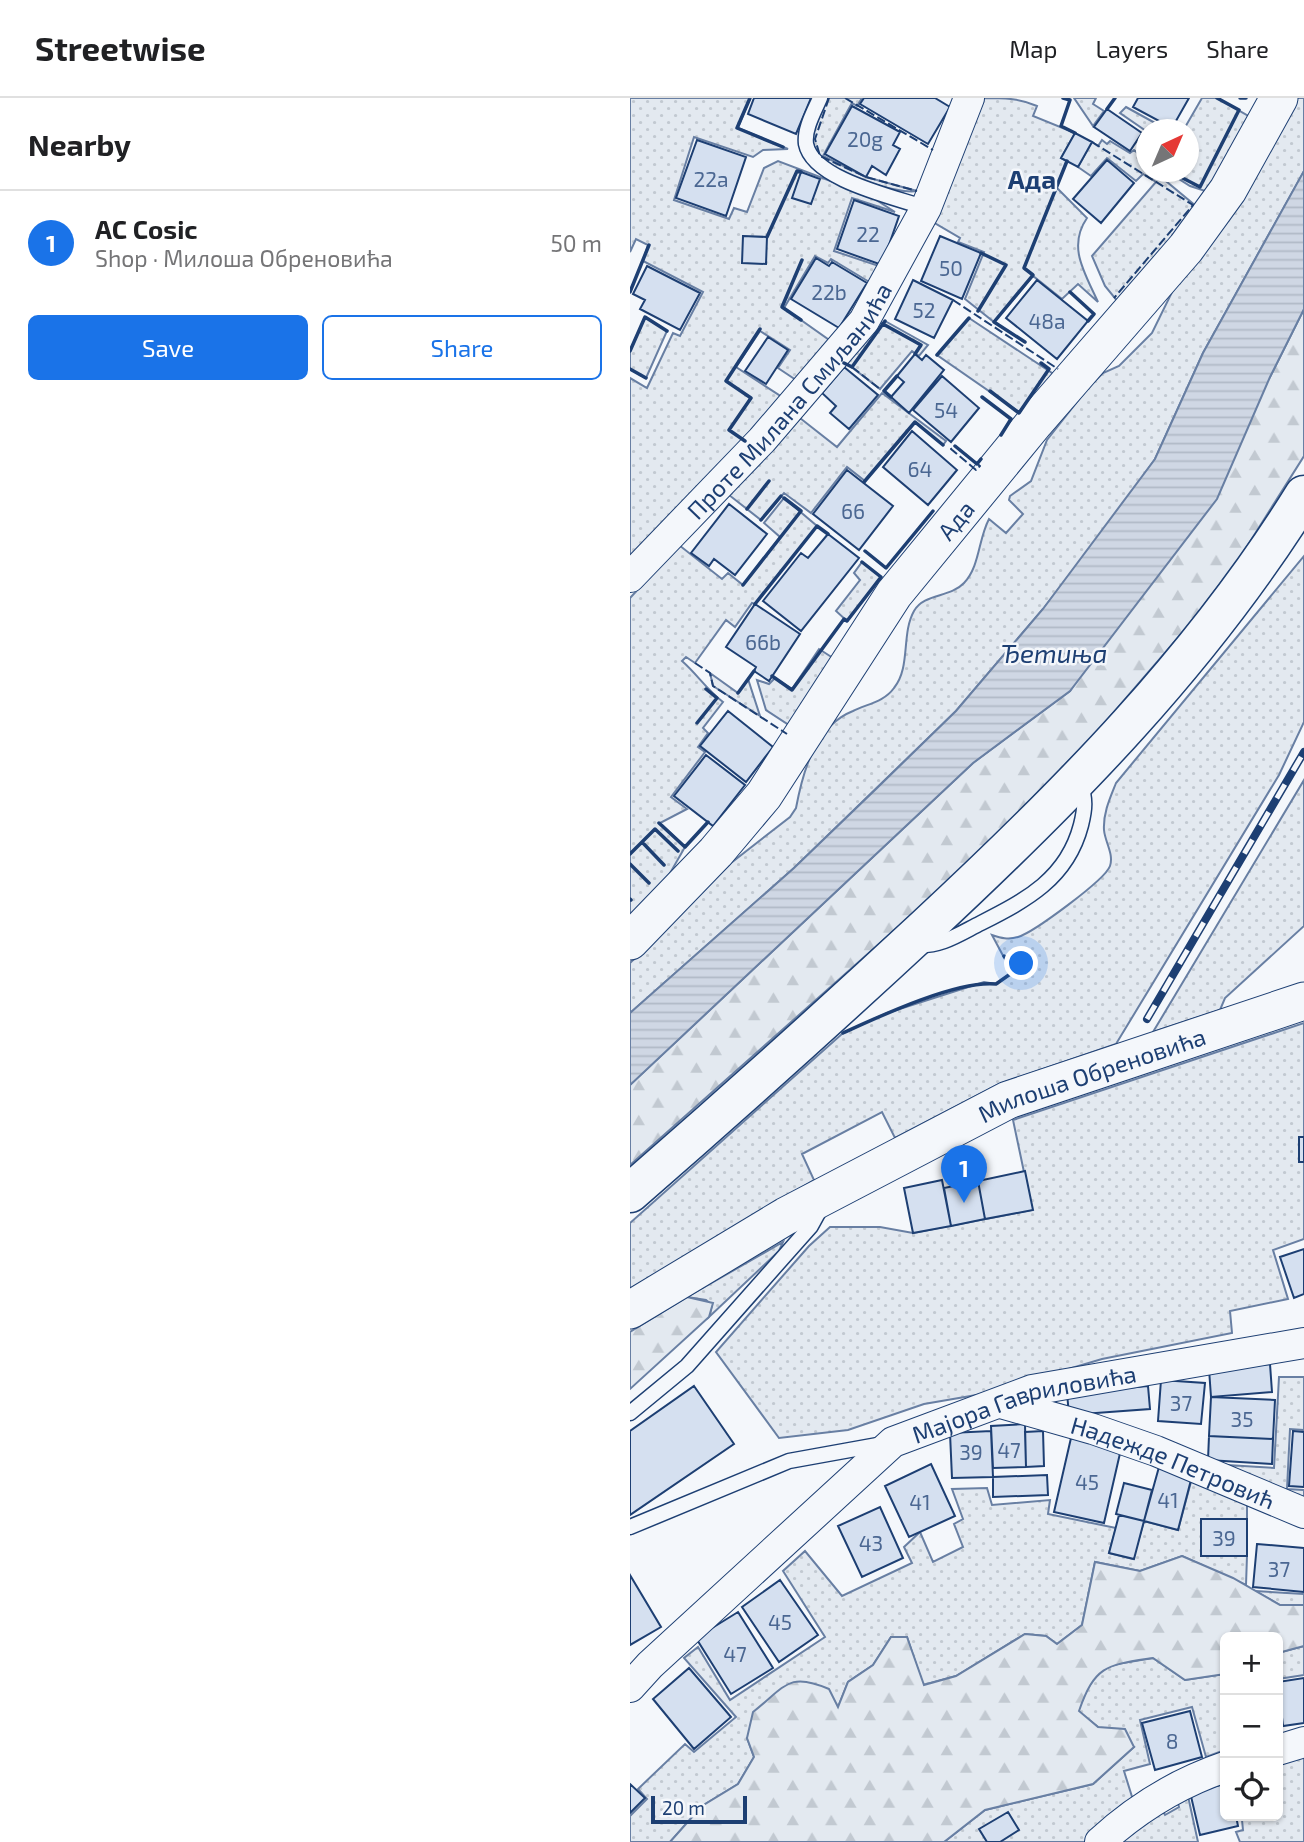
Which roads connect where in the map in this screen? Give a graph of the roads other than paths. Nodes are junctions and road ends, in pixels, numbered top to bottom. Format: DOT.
graph roads {
  1 [pos="820,98"];
  2 [pos="969,98"];
  3 [pos="1279,98"];
  4 [pos="926,208"];
  5 [pos="1304,495"];
  6 [pos="630,577"];
  7 [pos="1079,781"];
  8 [pos="630,941"];
  9 [pos="907,944"];
  10 [pos="1304,1001"];
  11 [pos="630,1193"];
  12 [pos="828,1193"];
  13 [pos="630,1310"];
  14 [pos="1304,1343"];
  15 [pos="1001,1403"];
  16 [pos="630,1413"];
  17 [pos="893,1442"];
  18 [pos="1304,1513"];
  19 [pos="630,1527"];
  20 [pos="630,1687"];
  21 [pos="1304,1742"];
  22 [pos="1283,1748"];
  23 [pos="1220,1769"];
  24 [pos="1100,1842"];
  1 -- 4 [label="lane"];
  2 -- 4 [label="street, Проте Милана Смиљанића"];
  3 -- 8 [label="street, Ада"];
  4 -- 6 [label="street, Проте Милана Смиљанића"];
  5 -- 7 [label="main road"];
  7 -- 9 [label="main road"];
  7 -- 9 [label="lane"];
  9 -- 11 [label="main road"];
  10 -- 12 [label="street, Милоша Обреновића"];
  12 -- 13 [label="street, Милоша Обреновића"];
  12 -- 16 [label="lane"];
  14 -- 15 [label="street, Мајора Гавриловића"];
  15 -- 17 [label="street, Мајора Гавриловића"];
  15 -- 18 [label="street, Надежде Петровић"];
  17 -- 19 [label="lane"];
  17 -- 20 [label="street, Мајора Гавриловића"];
  21 -- 22 [label="street"];
  23 -- 24 [label="street"];
}
